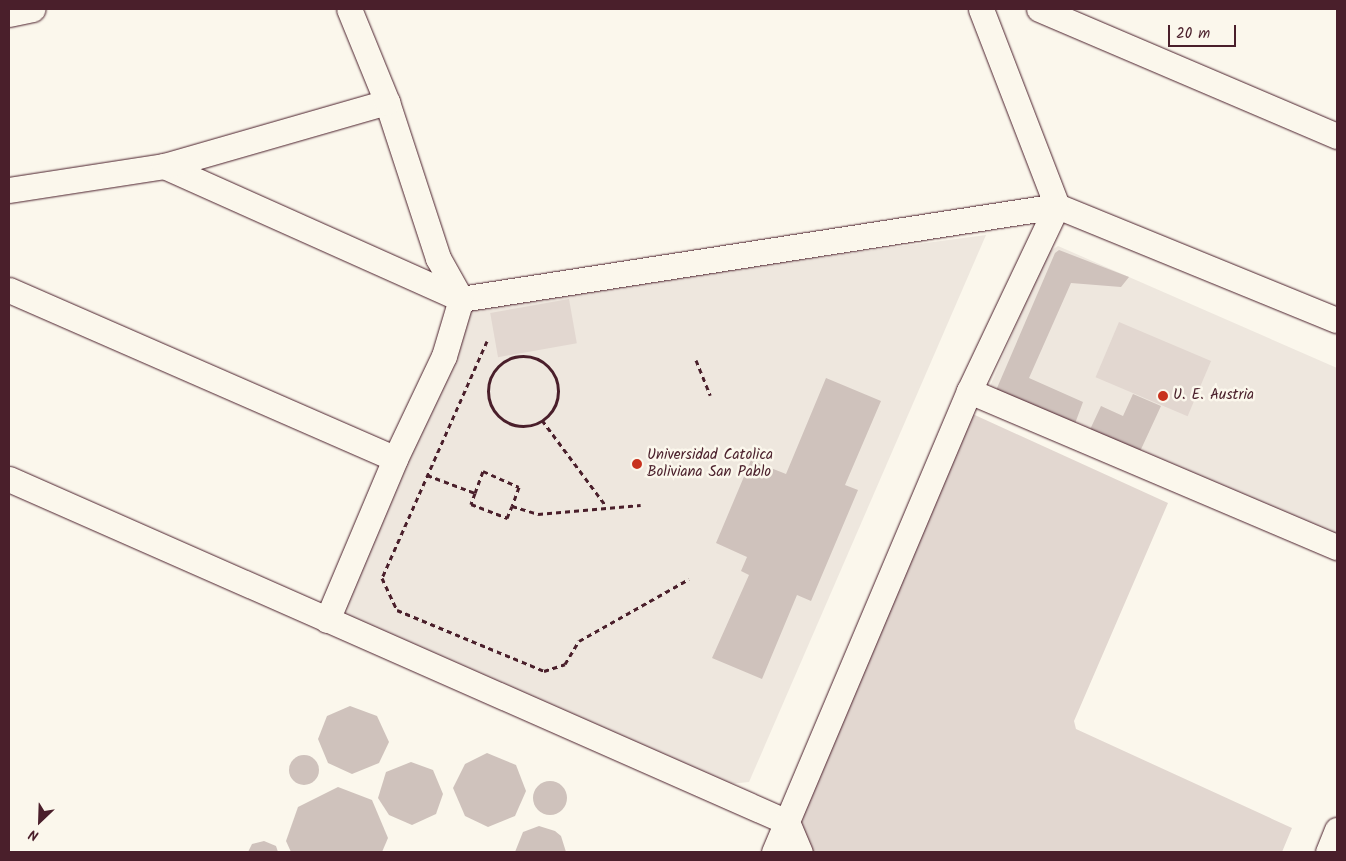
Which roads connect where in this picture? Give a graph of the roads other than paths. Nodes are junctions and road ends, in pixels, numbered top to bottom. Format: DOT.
graph roads {
  1 [pos="32,9"];
  2 [pos="349,9"];
  3 [pos="981,9"];
  4 [pos="1039,9"];
  5 [pos="9,14"];
  6 [pos="387,102"];
  7 [pos="1337,136"];
  8 [pos="164,166"];
  9 [pos="9,190"];
  10 [pos="1057,206"];
  11 [pos="9,290"];
  12 [pos="461,299"];
  13 [pos="1337,320"];
  14 [pos="969,391"];
  15 [pos="395,459"];
  16 [pos="9,479"];
  17 [pos="1337,547"];
  18 [pos="327,620"];
  19 [pos="787,822"];
  20 [pos="1337,830"];
  21 [pos="774,852"];
  22 [pos="800,852"];
  23 [pos="1328,852"];
  1 -- 5 [label="street"];
  2 -- 6 [label="street"];
  3 -- 10 [label="street"];
  4 -- 7 [label="street"];
  6 -- 8 [label="street"];
  6 -- 12 [label="street"];
  8 -- 9 [label="street"];
  8 -- 12 [label="street"];
  10 -- 12 [label="street"];
  10 -- 13 [label="street"];
  10 -- 14 [label="street"];
  11 -- 15 [label="street"];
  12 -- 15 [label="street"];
  14 -- 17 [label="street"];
  14 -- 19 [label="street"];
  15 -- 18 [label="street"];
  16 -- 18 [label="street"];
  18 -- 19 [label="street"];
  19 -- 21 [label="street"];
  19 -- 22 [label="street"];
  20 -- 23 [label="street"];
}
